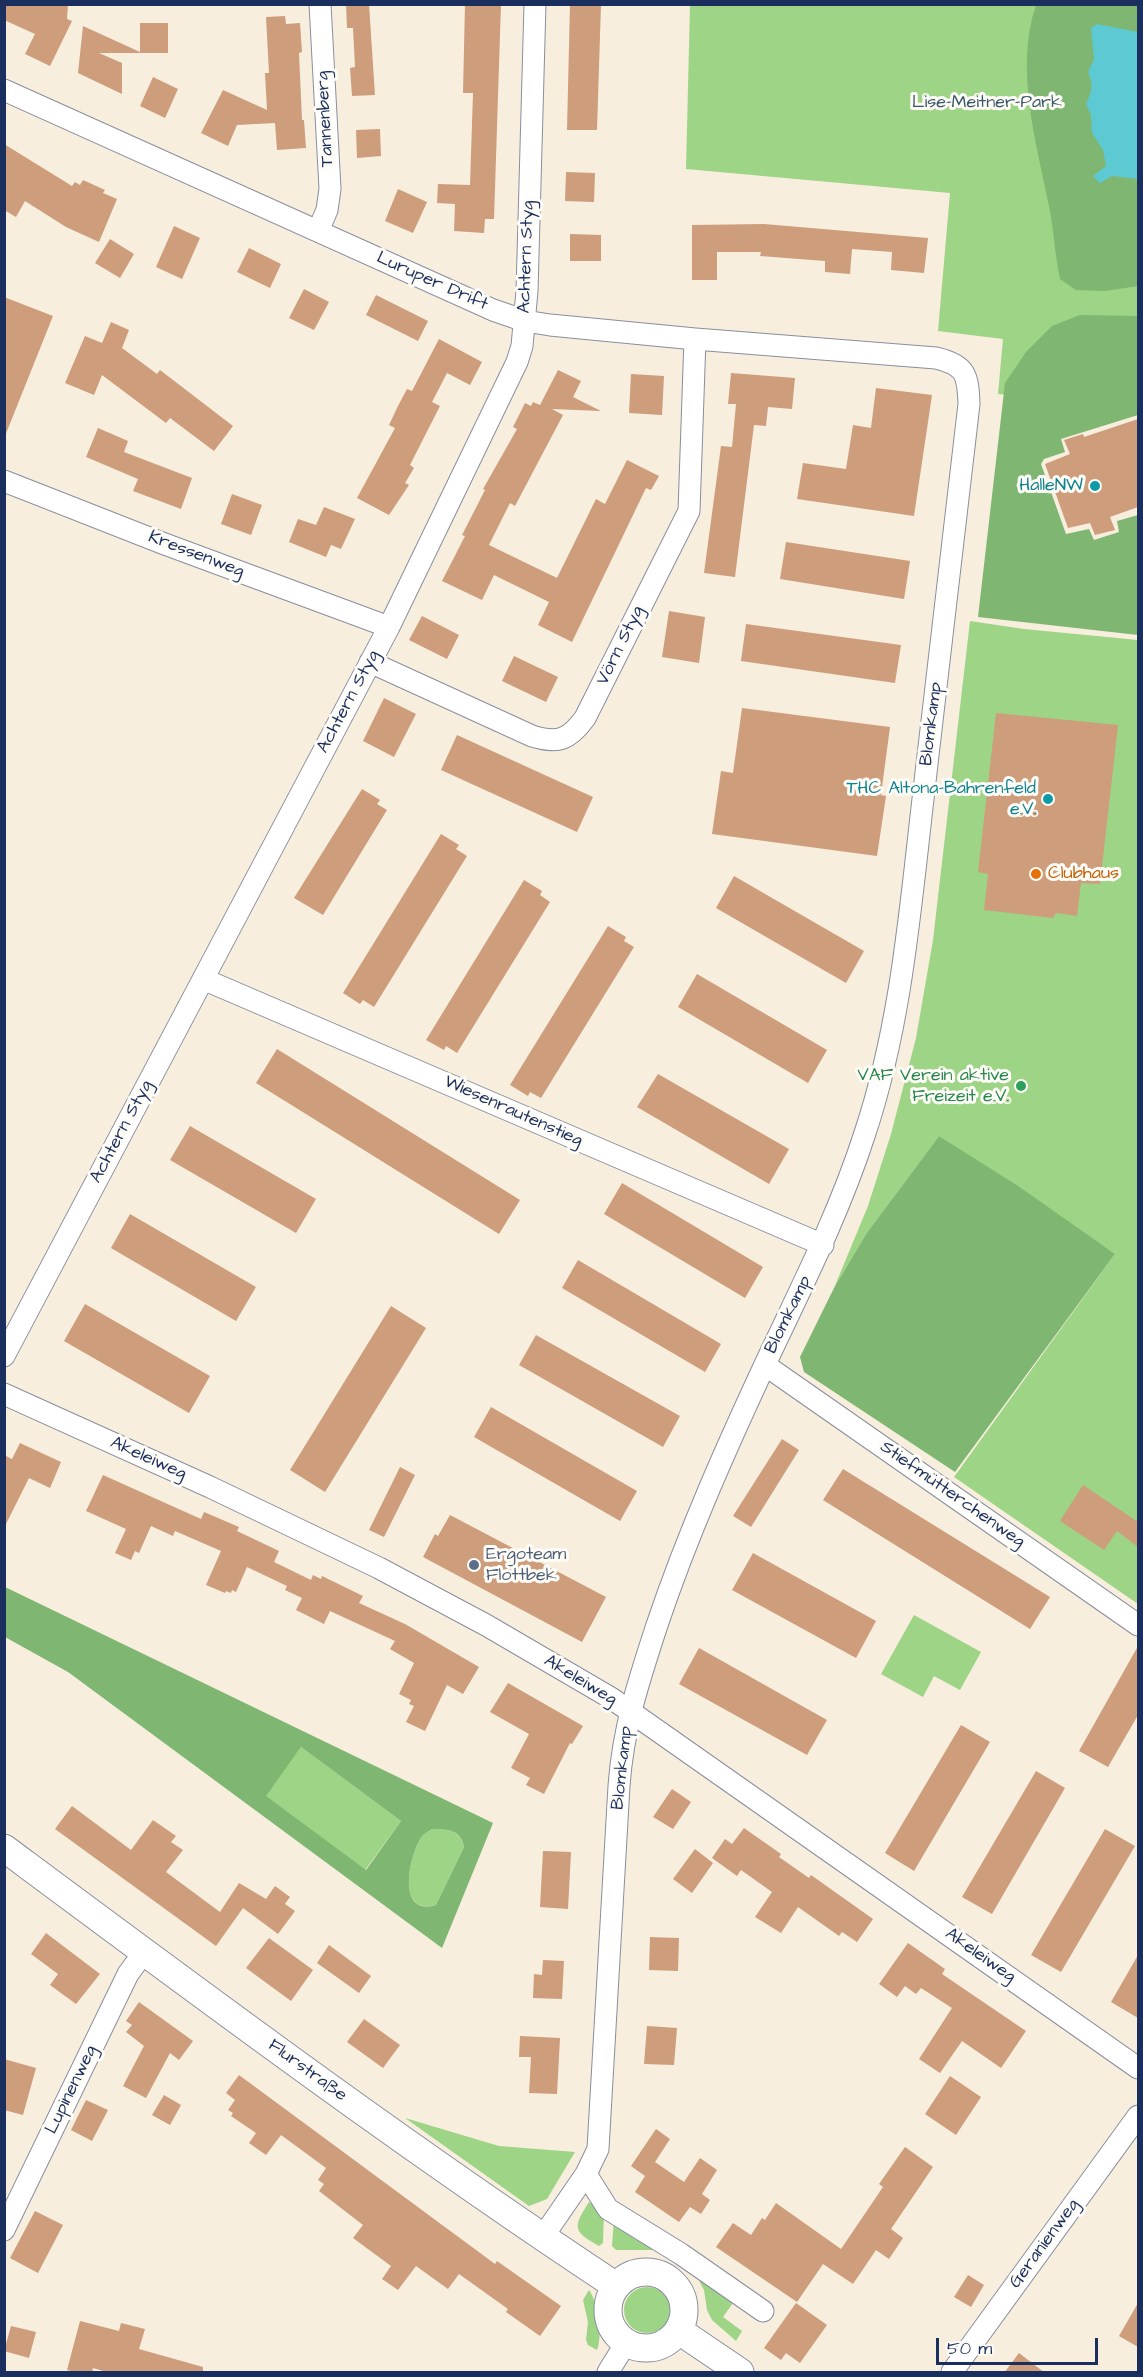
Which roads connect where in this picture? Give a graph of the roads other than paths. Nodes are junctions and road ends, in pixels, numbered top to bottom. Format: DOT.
graph roads {
  1 [pos="320,4"];
  2 [pos="535,4"];
  3 [pos="4,90"];
  4 [pos="318,231"];
  5 [pos="525,321"];
  6 [pos="695,339"];
  7 [pos="961,367"];
  8 [pos="4,481"];
  9 [pos="388,627"];
  10 [pos="370,662"];
  11 [pos="203,979"];
  12 [pos="823,1245"];
  13 [pos="4,1356"];
  14 [pos="765,1365"];
  15 [pos="4,1394"];
  16 [pos="1138,1625"];
  17 [pos="629,1711"];
  18 [pos="4,1848"];
  19 [pos="144,1952"];
  20 [pos="1138,2068"];
  21 [pos="1138,2116"];
  22 [pos="586,2174"];
  23 [pos="6,2222"];
  24 [pos="542,2238"];
  25 [pos="616,2286"];
  26 [pos="763,2311"];
  27 [pos="678,2330"];
  28 [pos="626,2343"];
  29 [pos="608,2373"];
  30 [pos="740,2373"];
  31 [pos="952,2373"];
  1 -- 4 [label="street, Tannenberg"];
  2 -- 5 [label="street, Achtern Styg"];
  3 -- 4 [label="street, Luruper Drift"];
  4 -- 5 [label="street, Luruper Drift"];
  5 -- 6 [label="street, Luruper Drift"];
  5 -- 9 [label="street, Achtern Styg"];
  6 -- 7 [label="street, Luruper Drift"];
  6 -- 10 [label="street, Vörn Styg"];
  7 -- 12 [label="street, Blomkamp"];
  8 -- 9 [label="street, Kressenweg"];
  9 -- 10 [label="street, Achtern Styg"];
  10 -- 11 [label="street, Achtern Styg"];
  11 -- 12 [label="street, Wiesenrautenstieg"];
  11 -- 13 [label="street, Achtern Styg"];
  12 -- 14 [label="street, Blomkamp"];
  14 -- 16 [label="street, Stiefmütterchenweg"];
  14 -- 17 [label="street, Blomkamp"];
  15 -- 17 [label="street, Akeleiweg"];
  17 -- 20 [label="street, Akeleiweg"];
  17 -- 22 [label="street, Blomkamp"];
  18 -- 19 [label="street, Flurstraße"];
  19 -- 23 [label="street, Lupinenweg"];
  19 -- 24 [label="street, Flurstraße"];
  21 -- 31 [label="street, Geranienweg"];
  22 -- 24 [label="street, Blomkamp"];
  22 -- 26 [label="street"];
  24 -- 25 [label="street, Flurstraße"];
  25 -- 27 [label="street"];
  25 -- 28 [label="street"];
  27 -- 28 [label="street"];
  27 -- 30 [label="street"];
  28 -- 29 [label="street"];
}
